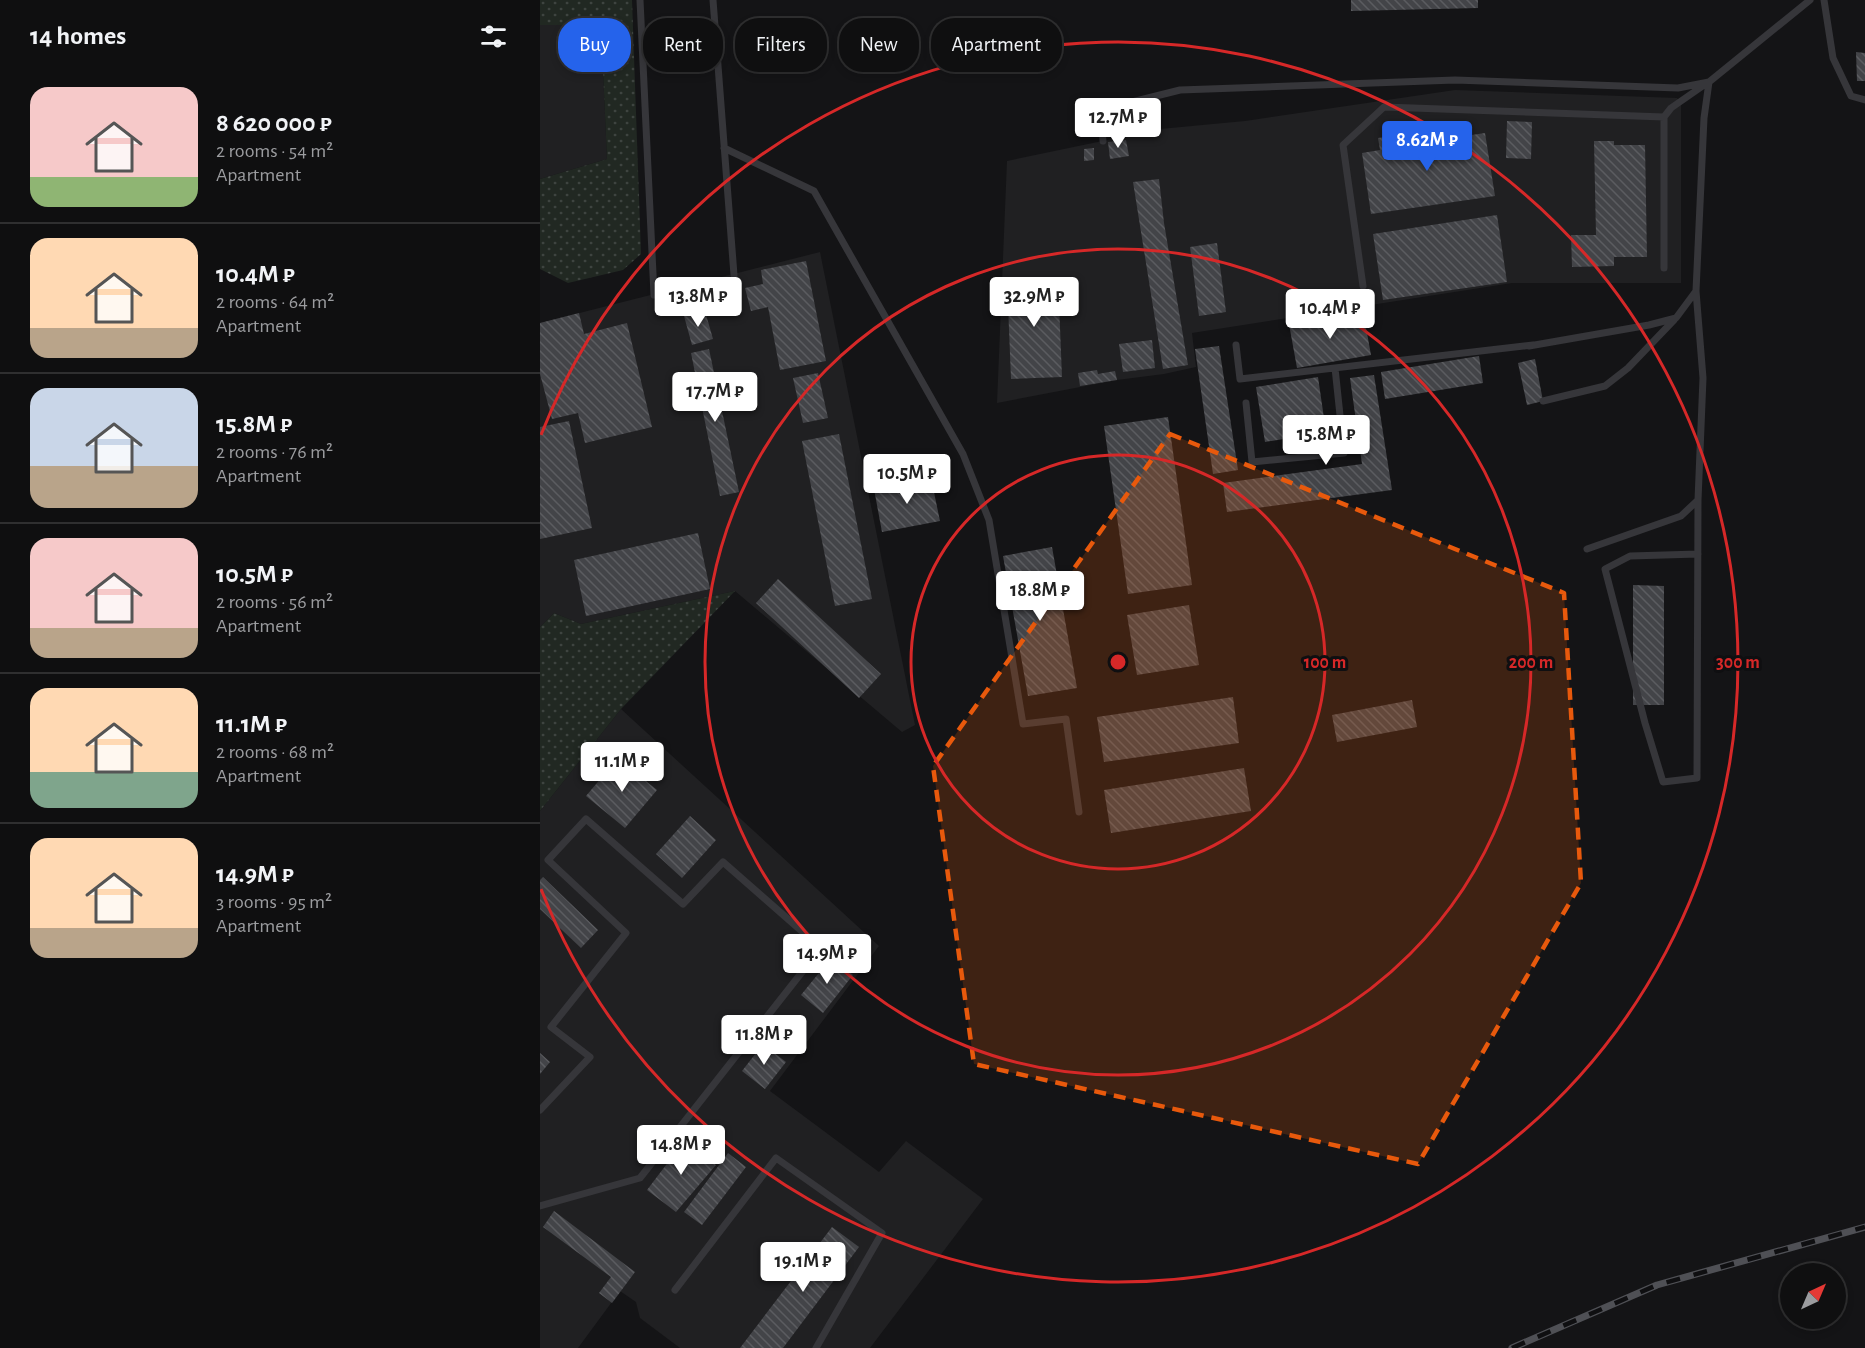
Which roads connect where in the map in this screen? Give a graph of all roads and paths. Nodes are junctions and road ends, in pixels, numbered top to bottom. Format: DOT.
graph roads {
  1 [pos="640,0"];
  2 [pos="713,0"];
  3 [pos="1810,0"];
  4 [pos="1824,0"];
  5 [pos="1709,82"];
  6 [pos="1865,100"];
  7 [pos="1664,117"];
  8 [pos="1103,141"];
  9 [pos="724,148"];
  10 [pos="1664,268"];
  11 [pos="734,274"];
  12 [pos="1363,286"];
  13 [pos="1696,291"];
  14 [pos="654,295"];
  15 [pos="1676,318"];
  16 [pos="1539,344"];
  17 [pos="1236,345"];
  18 [pos="1529,346"];
  19 [pos="1335,368"];
  20 [pos="1543,401"];
  21 [pos="1246,403"];
  22 [pos="1698,500"];
  23 [pos="1587,549"];
  24 [pos="1698,554"];
  25 [pos="1079,812"];
  26 [pos="540,1110"];
  27 [pos="540,1206"];
  28 [pos="675,1290"];
  29 [pos="816,1348"];
  1 -- 14 [label="lane"];
  2 -- 9 [label="lane"];
  3 -- 5 [label="lane"];
  4 -- 6 [label="lane"];
  5 -- 7 [label="lane"];
  5 -- 8 [label="lane"];
  5 -- 13 [label="lane"];
  7 -- 10 [label="lane"];
  7 -- 12 [label="lane"];
  9 -- 11 [label="lane"];
  9 -- 25 [label="lane"];
  13 -- 15 [label="lane"];
  13 -- 22 [label="lane"];
  15 -- 16 [label="lane"];
  15 -- 20 [label="lane"];
  16 -- 18 [label="lane"];
  16 -- 19 [label="lane"];
  17 -- 19 [label="lane"];
  19 -- 21 [label="lane"];
  22 -- 23 [label="lane"];
  22 -- 24 [label="lane"];
  24 -- 24 [label="lane"];
  26 -- 27 [label="lane"];
  28 -- 29 [label="lane"];
}
